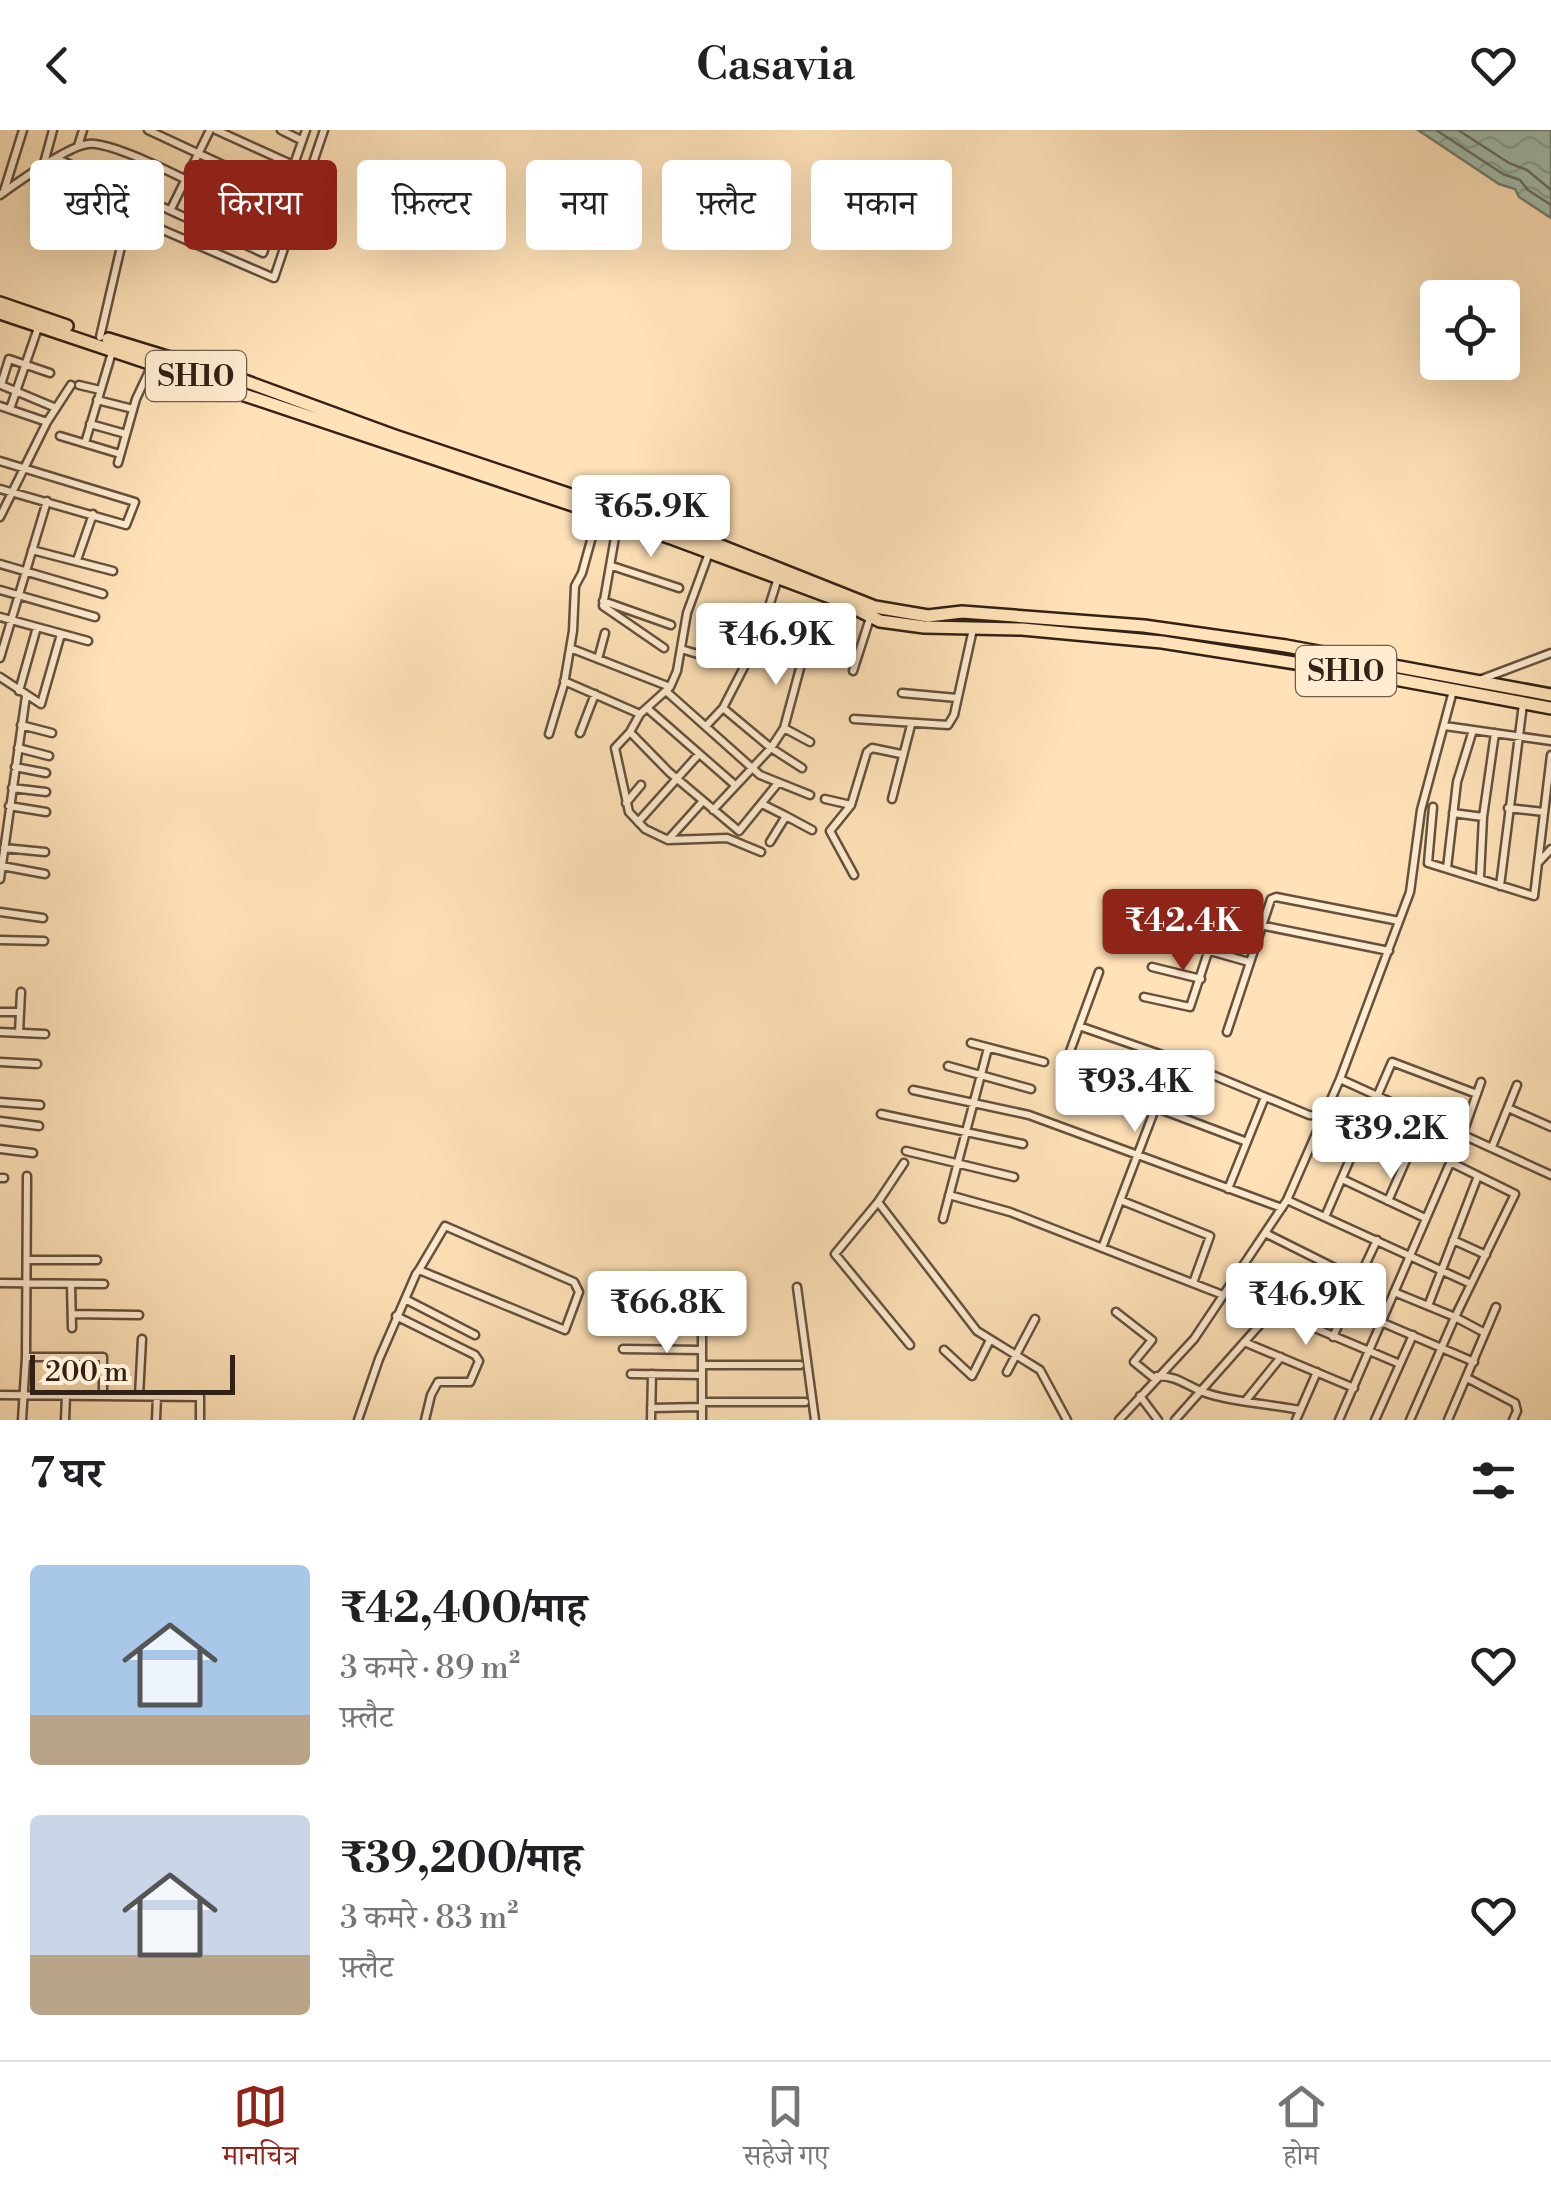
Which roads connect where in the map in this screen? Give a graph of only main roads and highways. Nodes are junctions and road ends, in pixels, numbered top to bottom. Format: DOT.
graph roads {
  1 [pos="0,303"];
  2 [pos="0,312"];
  3 [pos="757,565"];
  4 [pos="1437,681"];
  5 [pos="1551,695"];
  6 [pos="1551,708"];
  1 -- 3 [label="main road, SH10"];
  2 -- 3 [label="main road, SH10"];
  3 -- 4 [label="main road, SH10"];
  3 -- 4 [label="main road, SH10"];
  4 -- 5 [label="main road, SH10"];
  4 -- 6 [label="main road, SH10"];
}
